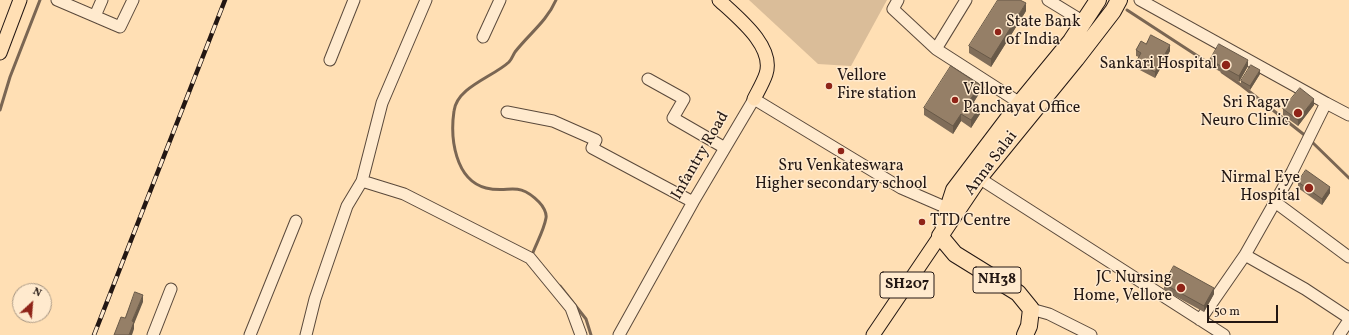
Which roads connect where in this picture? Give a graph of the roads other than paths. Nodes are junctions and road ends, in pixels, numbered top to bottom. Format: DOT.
graph roads {
  1 [pos="20,0"];
  2 [pos="57,0"];
  3 [pos="102,0"];
  4 [pos="133,0"];
  5 [pos="354,0"];
  6 [pos="426,0"];
  7 [pos="500,0"];
  8 [pos="719,0"];
  9 [pos="898,0"];
  10 [pos="966,0"];
  11 [pos="1048,0"];
  12 [pos="1098,0"];
  13 [pos="1119,0"];
  14 [pos="1140,0"];
  15 [pos="72,3"];
  16 [pos="95,16"];
  17 [pos="1084,22"];
  18 [pos="483,37"];
  19 [pos="936,49"];
  20 [pos="0,53"];
  21 [pos="330,60"];
  22 [pos="648,79"];
  23 [pos="754,99"];
  24 [pos="1020,103"];
  25 [pos="1326,103"];
  26 [pos="506,112"];
  27 [pos="1349,115"];
  28 [pos="725,148"];
  29 [pos="979,178"];
  30 [pos="362,181"];
  31 [pos="693,202"];
  32 [pos="1275,202"];
  33 [pos="947,208"];
  34 [pos="296,221"];
  35 [pos="940,236"];
  36 [pos="1245,255"];
  37 [pos="1349,257"];
  38 [pos="171,289"];
  39 [pos="1031,309"];
  40 [pos="1349,319"];
  41 [pos="1200,320"];
  42 [pos="153,335"];
  43 [pos="250,335"];
  44 [pos="306,335"];
  45 [pos="581,335"];
  46 [pos="619,335"];
  47 [pos="873,335"];
  48 [pos="1025,335"];
  49 [pos="1091,335"];
  50 [pos="1224,335"];
  51 [pos="1339,335"];
  1 -- 20 [label="main road"];
  2 -- 15 [label="street"];
  3 -- 16 [label="street"];
  4 -- 16 [label="street"];
  5 -- 21 [label="street"];
  6 -- 30 [label="street"];
  7 -- 18 [label="street"];
  8 -- 23 [label="main road, Infantry Road"];
  9 -- 19 [label="street"];
  10 -- 19 [label="street"];
  11 -- 17 [label="street"];
  12 -- 17 [label="highway, Anna Salai"];
  13 -- 29 [label="highway, Anna Salai"];
  14 -- 25 [label="street"];
  15 -- 16 [label="street"];
  17 -- 24 [label="highway, Anna Salai"];
  19 -- 24 [label="street"];
  22 -- 28 [label="street"];
  23 -- 28 [label="street, Infantry Road"];
  23 -- 33 [label="street"];
  24 -- 33 [label="highway, Anna Salai"];
  25 -- 27 [label="street"];
  25 -- 32 [label="street"];
  26 -- 31 [label="street"];
  28 -- 31 [label="street, Infantry Road"];
  29 -- 35 [label="highway, Anna Salai"];
  29 -- 41 [label="street"];
  30 -- 44 [label="street"];
  30 -- 45 [label="street"];
  31 -- 46 [label="street, Infantry Road"];
  32 -- 36 [label="street"];
  32 -- 37 [label="street"];
  33 -- 35 [label="highway, Anna Salai"];
  34 -- 43 [label="street"];
  35 -- 39 [label="highway, NH38"];
  35 -- 47 [label="main road, Anna Salai / SH207"];
  36 -- 40 [label="street"];
  36 -- 41 [label="street"];
  38 -- 42 [label="street"];
  39 -- 48 [label="highway, NH38"];
  39 -- 49 [label="street"];
  40 -- 51 [label="street"];
  41 -- 50 [label="street"];
}
